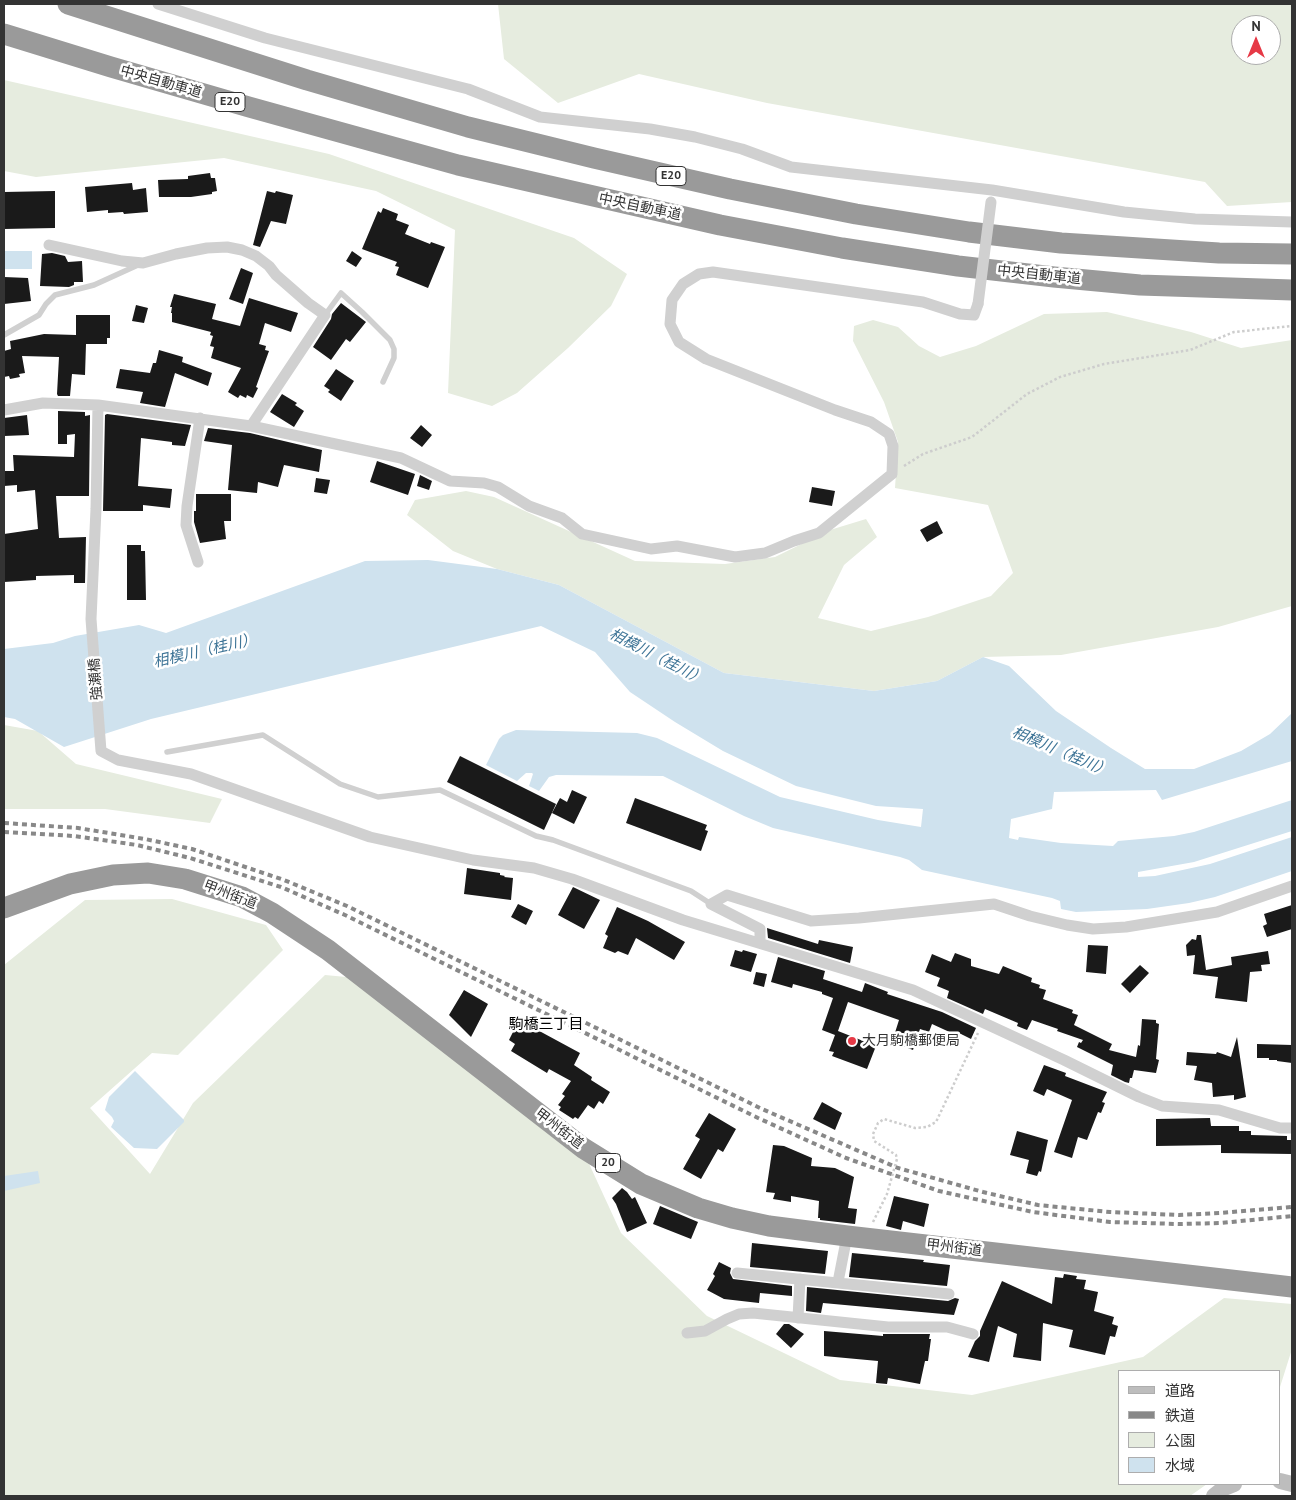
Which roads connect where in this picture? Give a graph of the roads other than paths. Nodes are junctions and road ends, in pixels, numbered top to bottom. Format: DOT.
graph roads {
  1 [pos="68,4"];
  2 [pos="158,4"];
  3 [pos="4,34"];
  4 [pos="4,45"];
  5 [pos="458,164"];
  6 [pos="992,196"];
  7 [pos="1292,222"];
  8 [pos="49,245"];
  9 [pos="1292,254"];
  10 [pos="143,264"];
  11 [pos="1292,290"];
  12 [pos="325,315"];
  13 [pos="4,335"];
  14 [pos="383,382"];
  15 [pos="98,405"];
  16 [pos="4,410"];
  17 [pos="200,418"];
  18 [pos="251,426"];
  19 [pos="198,562"];
  20 [pos="167,752"];
  21 [pos="1292,886"];
  22 [pos="711,904"];
  23 [pos="4,908"];
  24 [pos="760,943"];
  25 [pos="1292,1128"];
  26 [pos="856,1237"];
  27 [pos="737,1273"];
  28 [pos="800,1279"];
  29 [pos="838,1282"];
  30 [pos="1292,1287"];
  31 [pos="948,1294"];
  32 [pos="798,1318"];
  33 [pos="687,1333"];
  34 [pos="973,1334"];
  35 [pos="1232,1485"];
  36 [pos="1214,1496"];
  1 -- 9 [label="highway, E20"];
  2 -- 6 [label="street"];
  3 -- 5 [label="highway, 中央自動車道 / E20"];
  4 -- 5 [label="highway"];
  5 -- 11 [label="highway, 中央自動車道 / E20"];
  6 -- 7 [label="street"];
  6 -- 18 [label="street, bridge"];
  8 -- 10 [label="street"];
  10 -- 12 [label="street"];
  10 -- 13 [label="lane"];
  12 -- 14 [label="lane"];
  12 -- 18 [label="street"];
  15 -- 16 [label="street"];
  15 -- 17 [label="street"];
  15 -- 24 [label="street, 強瀬橋"];
  17 -- 18 [label="street"];
  17 -- 19 [label="street"];
  20 -- 22 [label="lane"];
  21 -- 22 [label="street"];
  22 -- 24 [label="street"];
  23 -- 26 [label="highway, 甲州街道 / 20"];
  24 -- 25 [label="street"];
  26 -- 29 [label="street"];
  26 -- 30 [label="highway, 甲州街道 / 20"];
  27 -- 28 [label="street"];
  28 -- 29 [label="street"];
  28 -- 32 [label="street"];
  29 -- 31 [label="street"];
  32 -- 33 [label="street"];
  32 -- 34 [label="street"];
  35 -- 36 [label="street"];
}
